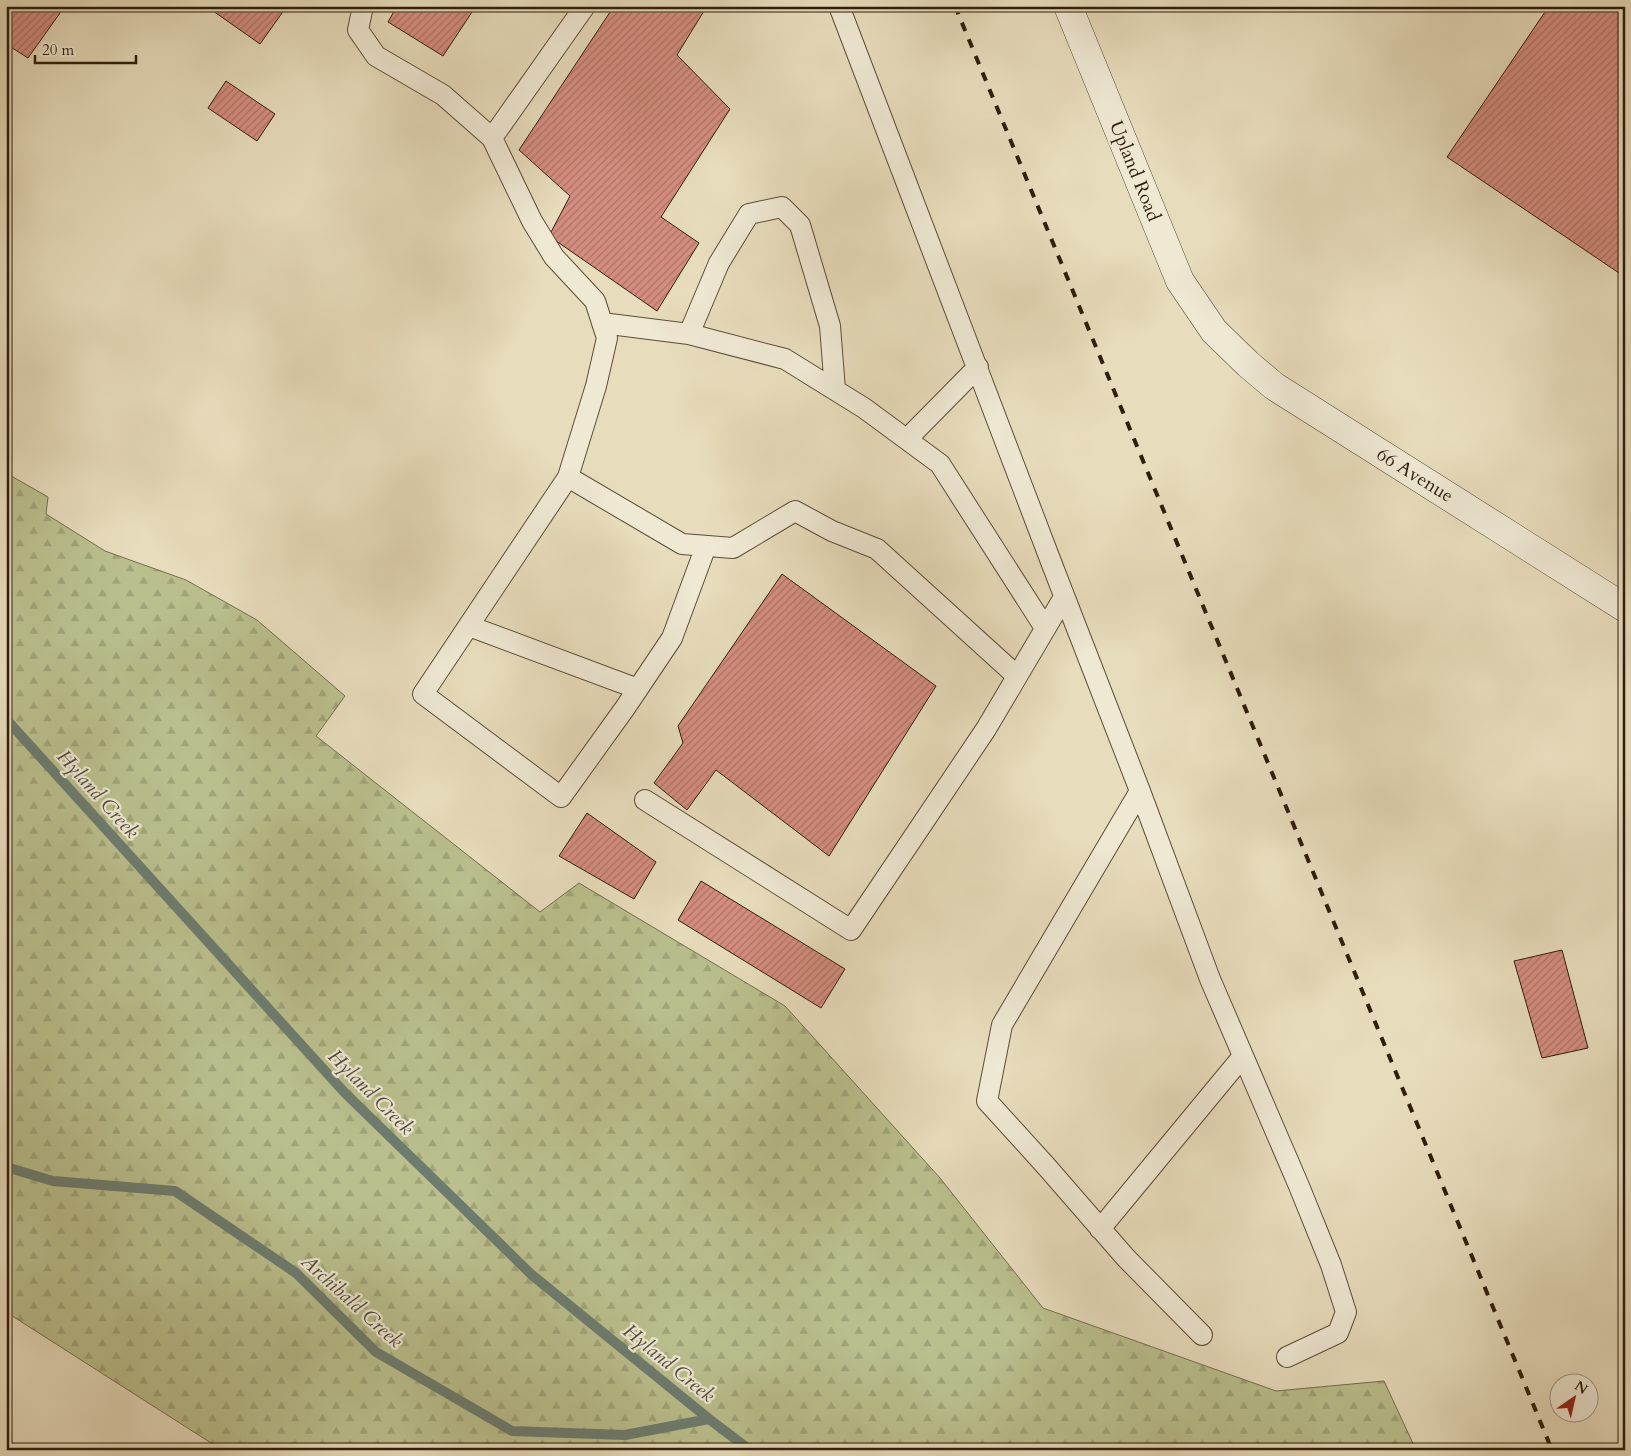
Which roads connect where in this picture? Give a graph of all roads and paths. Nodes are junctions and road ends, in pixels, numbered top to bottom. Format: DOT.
graph roads {
  1 [pos="363,6"];
  2 [pos="585,6"];
  3 [pos="840,6"];
  4 [pos="1068,6"];
  5 [pos="492,138"];
  6 [pos="602,323"];
  7 [pos="1214,330"];
  8 [pos="689,334"];
  9 [pos="978,367"];
  10 [pos="835,390"];
  11 [pos="907,439"];
  12 [pos="568,476"];
  13 [pos="706,546"];
  14 [pos="1064,597"];
  15 [pos="1625,608"];
  16 [pos="469,626"];
  17 [pos="1046,628"];
  18 [pos="1017,676"];
  19 [pos="638,689"];
  20 [pos="1140,791"];
  21 [pos="645,800"];
  22 [pos="1243,1056"];
  23 [pos="1100,1229"];
  24 [pos="1202,1335"];
  25 [pos="1287,1357"];
  1 -- 5 [label="lane"];
  2 -- 5 [label="lane"];
  3 -- 9 [label="lane"];
  4 -- 7 [label="street, Upland Road"];
  5 -- 6 [label="lane"];
  6 -- 8 [label="lane"];
  6 -- 12 [label="lane"];
  7 -- 15 [label="street, 66 Avenue"];
  8 -- 10 [label="lane"];
  8 -- 10 [label="lane"];
  9 -- 11 [label="lane"];
  9 -- 14 [label="lane"];
  10 -- 11 [label="lane"];
  11 -- 17 [label="lane"];
  12 -- 13 [label="lane"];
  12 -- 16 [label="lane"];
  13 -- 18 [label="lane"];
  13 -- 19 [label="lane"];
  14 -- 17 [label="lane"];
  14 -- 20 [label="lane"];
  16 -- 19 [label="lane"];
  16 -- 19 [label="lane"];
  17 -- 18 [label="lane"];
  18 -- 21 [label="lane"];
  20 -- 22 [label="lane"];
  20 -- 23 [label="lane"];
  22 -- 23 [label="lane"];
  22 -- 25 [label="lane"];
  23 -- 24 [label="lane"];
}
